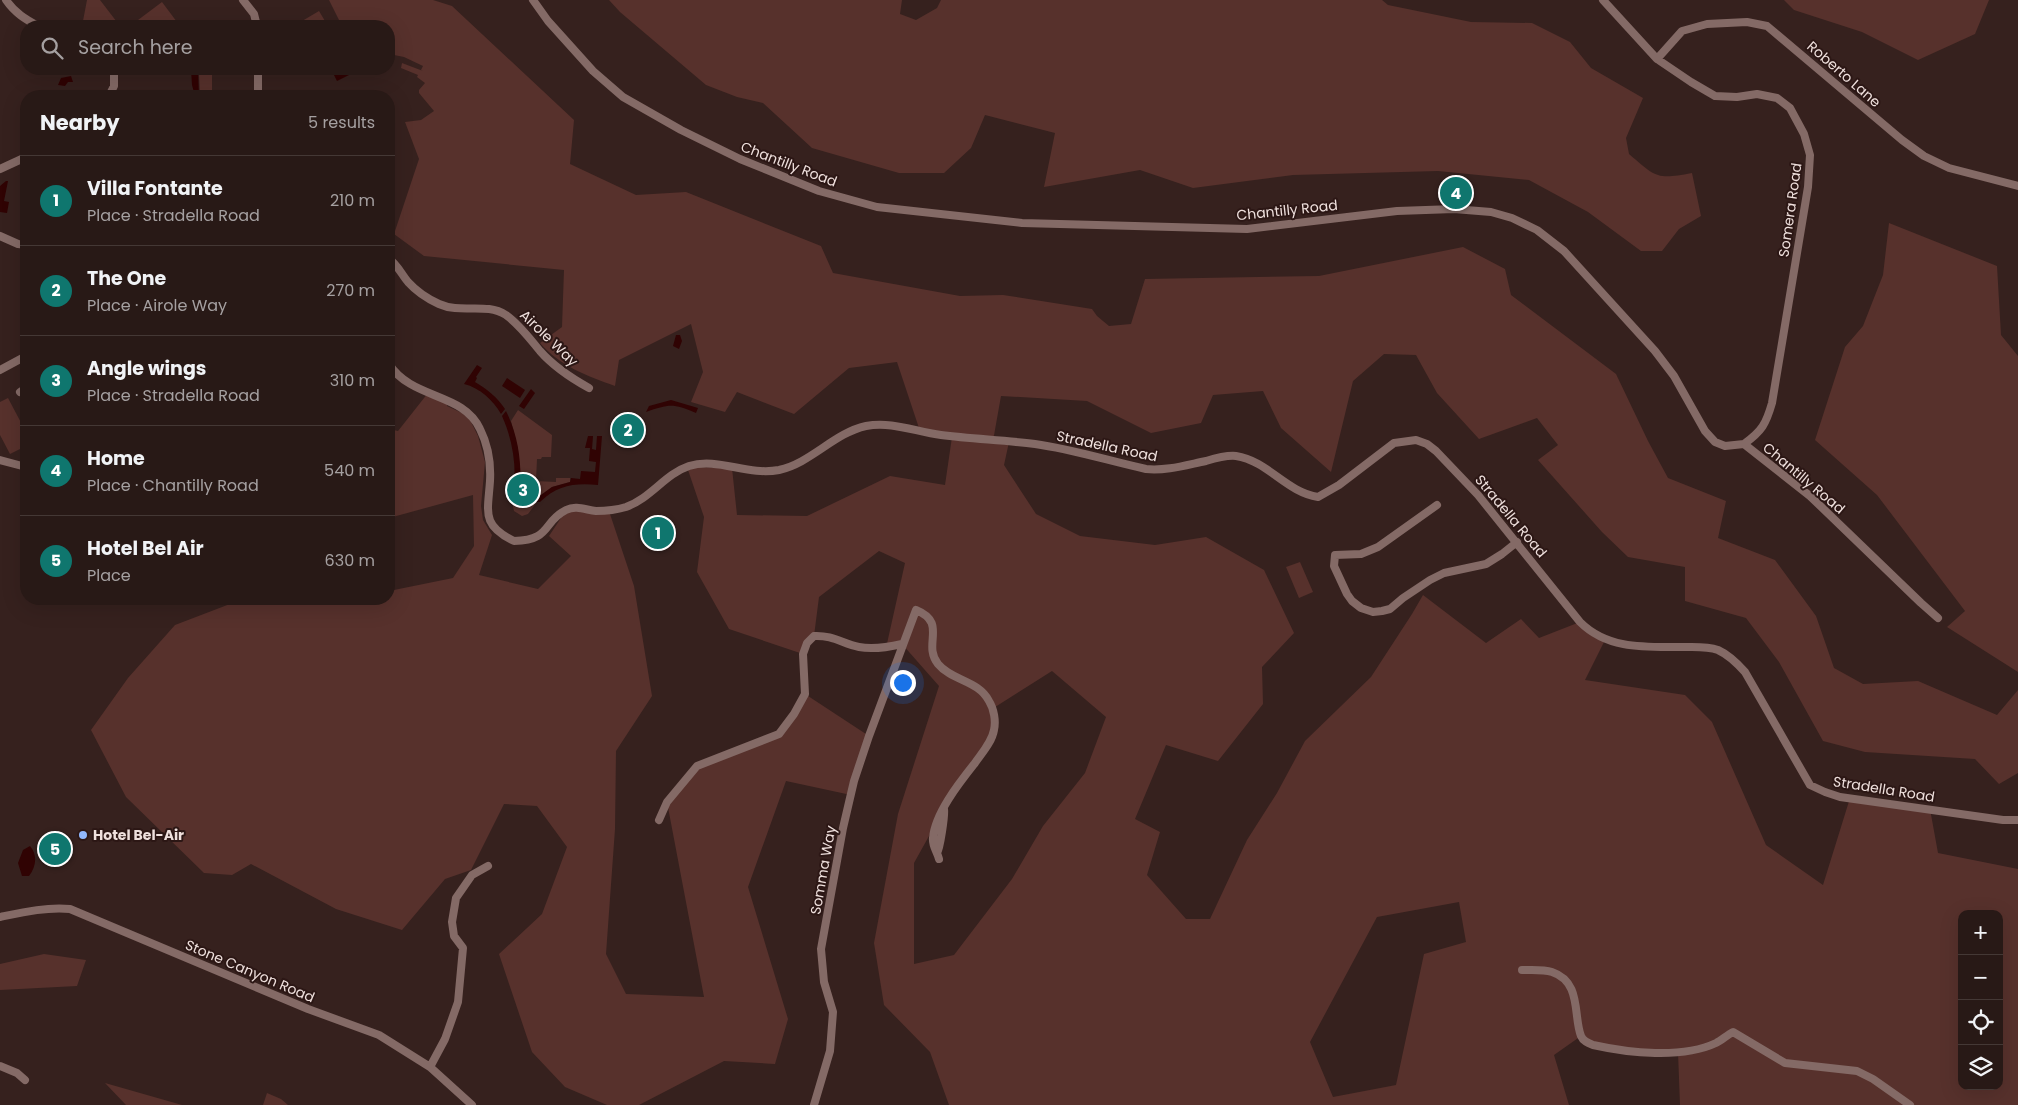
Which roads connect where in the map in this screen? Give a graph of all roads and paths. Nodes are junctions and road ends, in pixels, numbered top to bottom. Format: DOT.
graph roads {
  1 [pos="6,0"];
  2 [pos="243,0"];
  3 [pos="533,0"];
  4 [pos="1603,0"];
  5 [pos="26,20"];
  6 [pos="256,20"];
  7 [pos="1657,59"];
  8 [pos="114,75"];
  9 [pos="258,75"];
  10 [pos="112,90"];
  11 [pos="258,90"];
  12 [pos="20,160"];
  13 [pos="0,168"];
  14 [pos="2018,186"];
  15 [pos="0,236"];
  16 [pos="20,244"];
  17 [pos="395,266"];
  18 [pos="20,359"];
  19 [pos="0,370"];
  20 [pos="395,371"];
  21 [pos="589,388"];
  22 [pos="1744,444"];
  23 [pos="0,460"];
  24 [pos="20,465"];
  25 [pos="1438,505"];
  26 [pos="1517,542"];
  27 [pos="1938,618"];
  28 [pos="902,644"];
  29 [pos="659,820"];
  30 [pos="2018,820"];
  31 [pos="938,856"];
  32 [pos="488,866"];
  33 [pos="0,917"];
  34 [pos="1522,970"];
  35 [pos="0,1066"];
  36 [pos="430,1067"];
  37 [pos="24,1080"];
  38 [pos="472,1105"];
  39 [pos="814,1105"];
  40 [pos="1910,1105"];
  1 -- 5 [label="street"];
  2 -- 6 [label="street"];
  3 -- 22 [label="street, Chantilly Road"];
  4 -- 7 [label="street, Somera Road"];
  7 -- 14 [label="street, Roberto Lane"];
  7 -- 22 [label="street, Somera Road"];
  8 -- 10 [label="street"];
  9 -- 11 [label="street"];
  12 -- 13 [label="street"];
  15 -- 16 [label="street"];
  17 -- 21 [label="street, Airole Way"];
  18 -- 19 [label="street"];
  20 -- 26 [label="street, Stradella Road"];
  22 -- 27 [label="street, Chantilly Road"];
  23 -- 24 [label="street"];
  25 -- 26 [label="street"];
  26 -- 30 [label="street, Stradella Road"];
  28 -- 29 [label="street"];
  28 -- 31 [label="street, Somma Way"];
  28 -- 39 [label="street, Somma Way"];
  32 -- 36 [label="street"];
  33 -- 36 [label="street, Stone Canyon Road"];
  34 -- 40 [label="street"];
  35 -- 37 [label="street"];
  36 -- 38 [label="street, Stone Canyon Road"];
}
